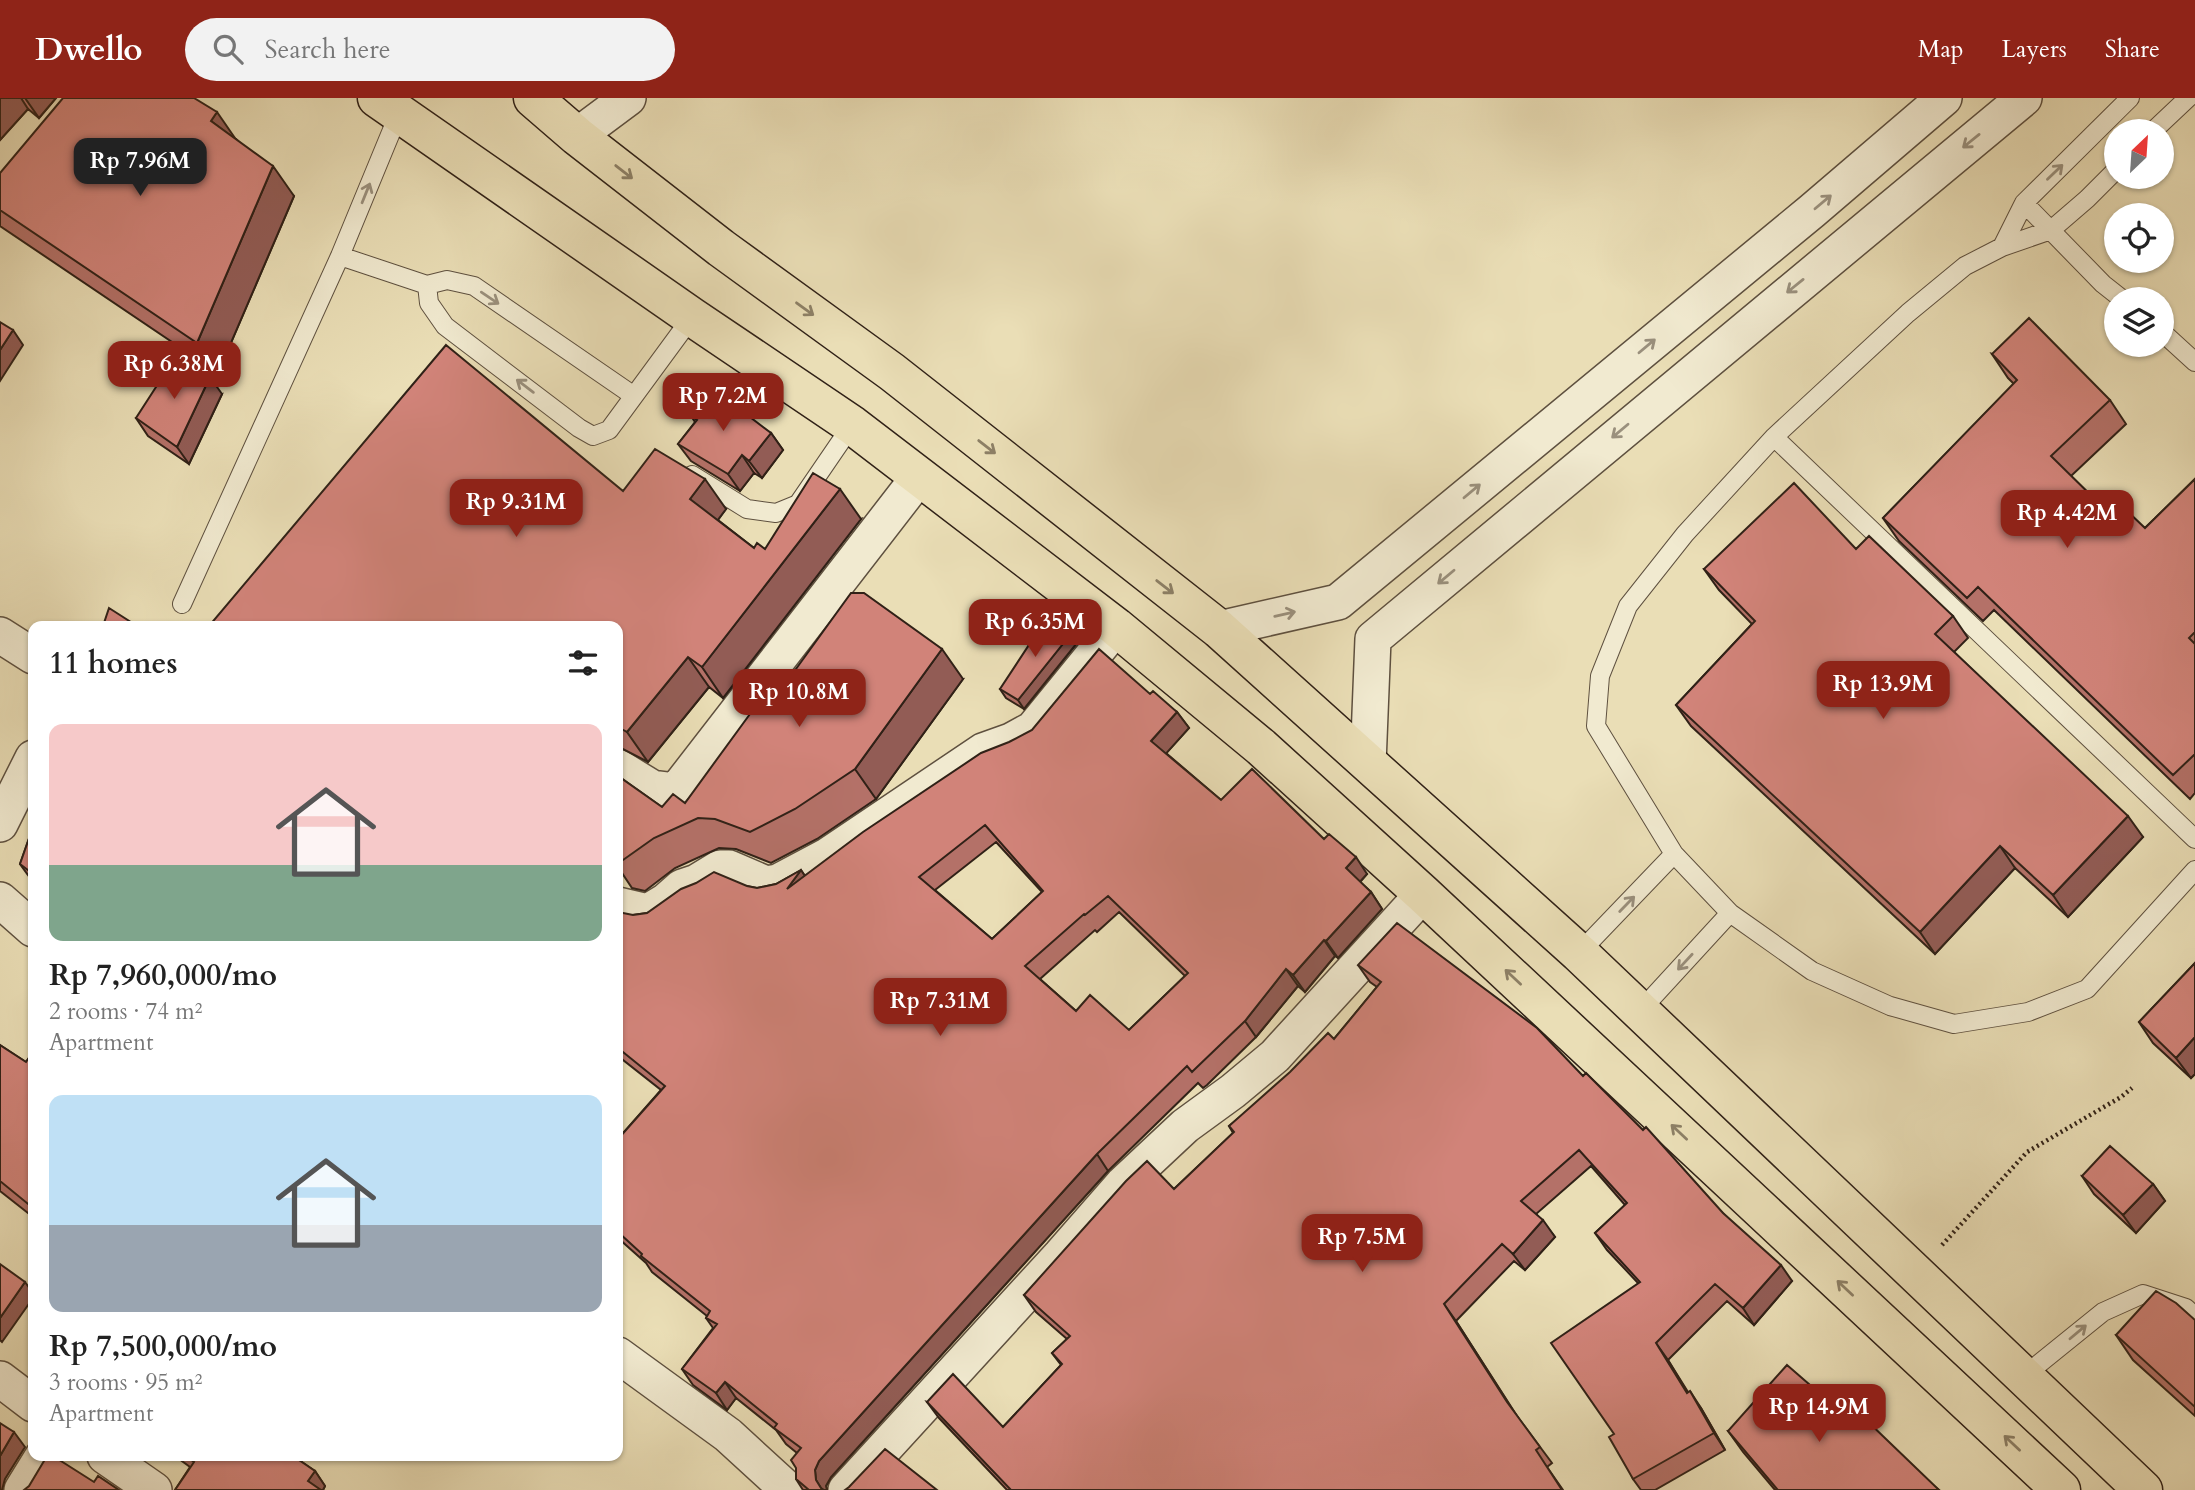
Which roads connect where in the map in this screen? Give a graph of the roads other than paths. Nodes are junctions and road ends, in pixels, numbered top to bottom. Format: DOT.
graph roads {
  1 [pos="533,98"];
  2 [pos="628,98"];
  3 [pos="1944,98"];
  4 [pos="2024,98"];
  5 [pos="2130,98"];
  6 [pos="2176,102"];
  7 [pos="388,106"];
  8 [pos="2163,119"];
  9 [pos="577,136"];
  10 [pos="2104,181"];
  11 [pos="2024,203"];
  12 [pos="2051,230"];
  13 [pos="2002,247"];
  14 [pos="340,256"];
  15 [pos="427,285"];
  16 [pos="2107,287"];
  17 [pos="692,317"];
  18 [pos="1679,320"];
  19 [pos="2174,343"];
  20 [pos="1711,355"];
  21 [pos="2195,362"];
  22 [pos="634,396"];
  23 [pos="852,425"];
  24 [pos="1774,437"];
  25 [pos="677,466"];
  26 [pos="919,477"];
  27 [pos="182,604"];
  28 [pos="1116,627"];
  29 [pos="1219,629"];
  30 [pos="0,635"];
  31 [pos="28,653"];
  32 [pos="1368,764"];
  33 [pos="28,768"];
  34 [pos="623,770"];
  35 [pos="0,824"];
  36 [pos="2195,839"];
  37 [pos="1674,854"];
  38 [pos="2195,870"];
  39 [pos="1423,894"];
  40 [pos="0,900"];
  41 [pos="623,906"];
  42 [pos="1730,913"];
  43 [pos="28,925"];
  44 [pos="1579,953"];
  45 [pos="1640,1011"];
  46 [pos="2195,1317"];
  47 [pos="623,1359"];
  48 [pos="2025,1375"];
  49 [pos="0,1379"];
  50 [pos="28,1400"];
  51 [pos="40,1461"];
  52 [pos="112,1461"];
  53 [pos="2049,1486"];
  54 [pos="22,1490"];
  55 [pos="153,1490"];
  56 [pos="788,1490"];
  57 [pos="846,1490"];
  58 [pos="2143,1490"];
  1 -- 9 [label="highway"];
  2 -- 9 [label="street"];
  18 -- 3 [label="street, one-way"];
  4 -- 20 [label="street, one-way"];
  11 -- 5 [label="lane, one-way"];
  6 -- 8 [label="lane"];
  14 -- 7 [label="lane, one-way"];
  7 -- 17 [label="highway"];
  9 -- 29 [label="highway, one-way"];
  10 -- 12 [label="lane"];
  11 -- 12 [label="lane"];
  11 -- 13 [label="lane"];
  12 -- 13 [label="lane"];
  12 -- 16 [label="lane"];
  13 -- 24 [label="lane"];
  14 -- 15 [label="lane"];
  14 -- 27 [label="lane"];
  15 -- 22 [label="lane, one-way"];
  22 -- 15 [label="lane, one-way"];
  17 -- 22 [label="lane"];
  17 -- 23 [label="highway"];
  18 -- 20 [label="street"];
  29 -- 18 [label="street, one-way"];
  19 -- 21 [label="lane"];
  20 -- 32 [label="street, one-way"];
  23 -- 25 [label="lane"];
  23 -- 26 [label="highway"];
  24 -- 36 [label="lane"];
  24 -- 37 [label="lane"];
  26 -- 28 [label="highway"];
  26 -- 34 [label="street"];
  28 -- 39 [label="highway"];
  28 -- 41 [label="street"];
  29 -- 32 [label="highway"];
  30 -- 31 [label="street"];
  32 -- 44 [label="highway"];
  33 -- 35 [label="street"];
  37 -- 42 [label="lane"];
  44 -- 37 [label="lane, one-way"];
  38 -- 42 [label="lane"];
  53 -- 39 [label="highway, one-way"];
  39 -- 57 [label="street"];
  40 -- 43 [label="street"];
  42 -- 45 [label="lane, one-way"];
  44 -- 45 [label="highway"];
  45 -- 48 [label="highway"];
  48 -- 46 [label="lane, one-way"];
  47 -- 56 [label="street"];
  48 -- 58 [label="highway"];
  49 -- 50 [label="street"];
  51 -- 54 [label="street"];
  52 -- 55 [label="street"];
}
